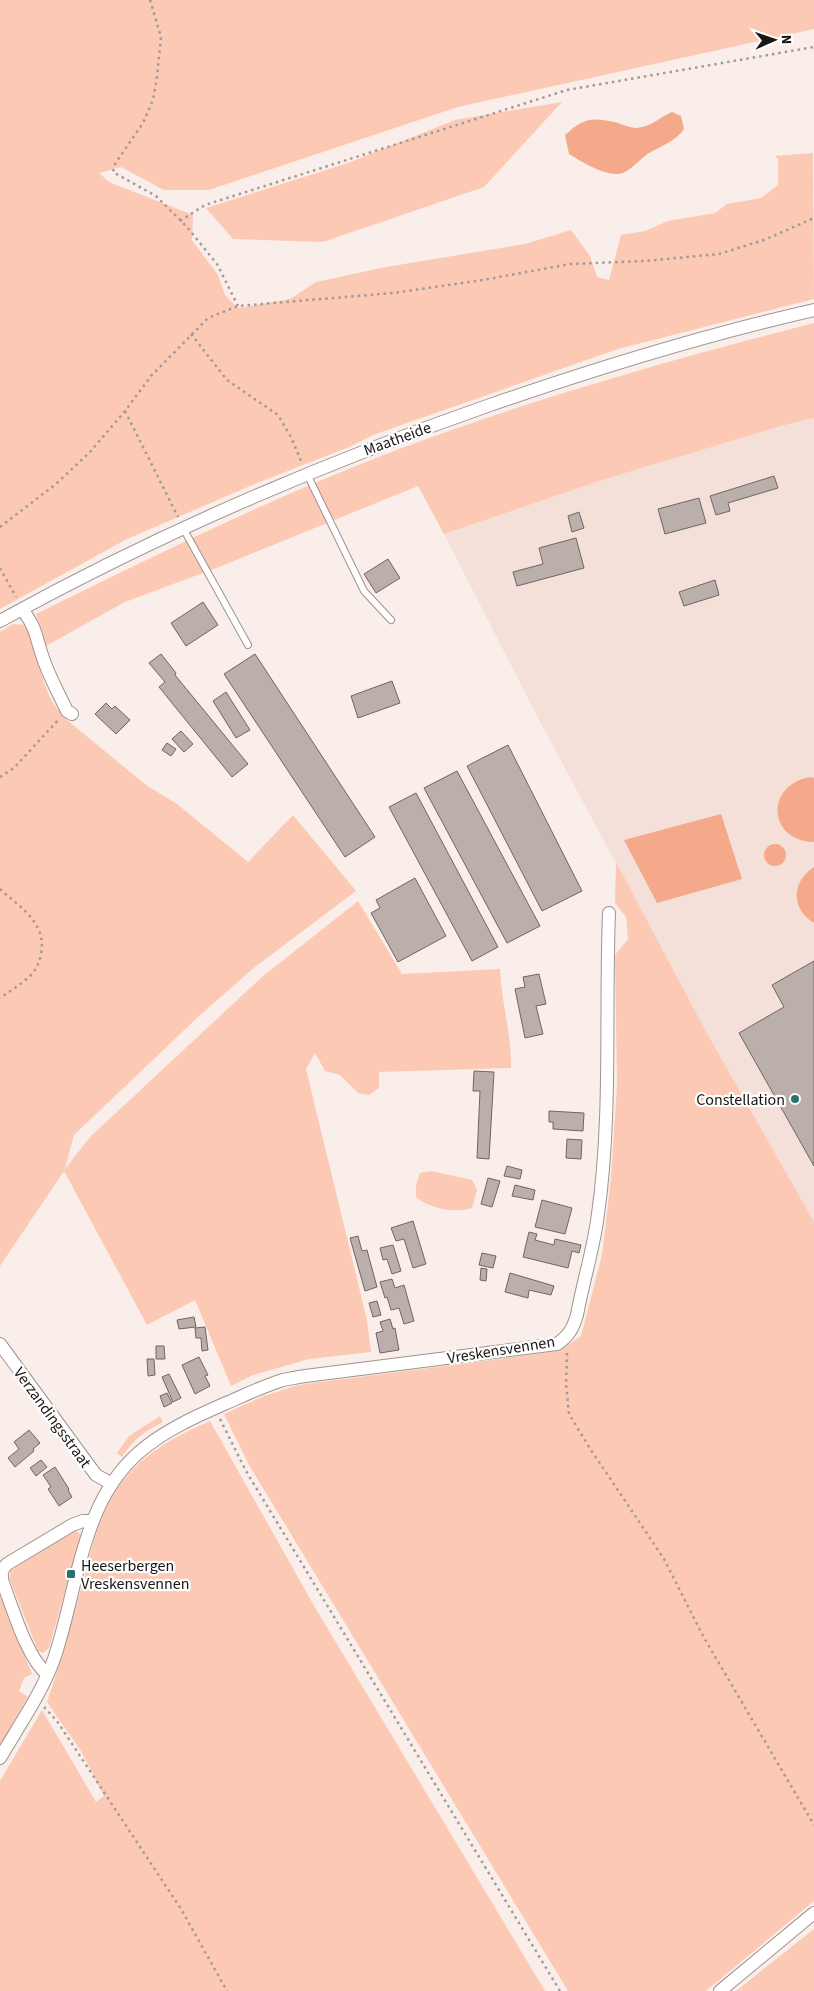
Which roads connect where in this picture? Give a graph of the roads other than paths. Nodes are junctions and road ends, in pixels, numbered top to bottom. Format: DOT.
graph roads {
  1 [pos="814,310"];
  2 [pos="307,474"];
  3 [pos="183,527"];
  4 [pos="22,608"];
  5 [pos="391,620"];
  6 [pos="0,621"];
  7 [pos="248,645"];
  8 [pos="69,712"];
  9 [pos="609,913"];
  10 [pos="0,1344"];
  11 [pos="112,1484"];
  12 [pos="93,1521"];
  13 [pos="47,1674"];
  14 [pos="0,1758"];
  15 [pos="814,1913"];
  16 [pos="720,1991"];
  1 -- 2 [label="street, Maatheide"];
  2 -- 3 [label="street, Maatheide"];
  2 -- 5 [label="lane"];
  3 -- 4 [label="street, Maatheide"];
  3 -- 7 [label="lane"];
  4 -- 6 [label="street, Maatheide"];
  4 -- 8 [label="street"];
  9 -- 11 [label="street, Vreskensvennen"];
  10 -- 11 [label="street, Verzandingsstraat"];
  11 -- 12 [label="street, Vreskensvennen"];
  12 -- 13 [label="street, Vreskensvennen"];
  12 -- 13 [label="street"];
  13 -- 14 [label="street, Vreskensvennen"];
  15 -- 16 [label="street"];
}
